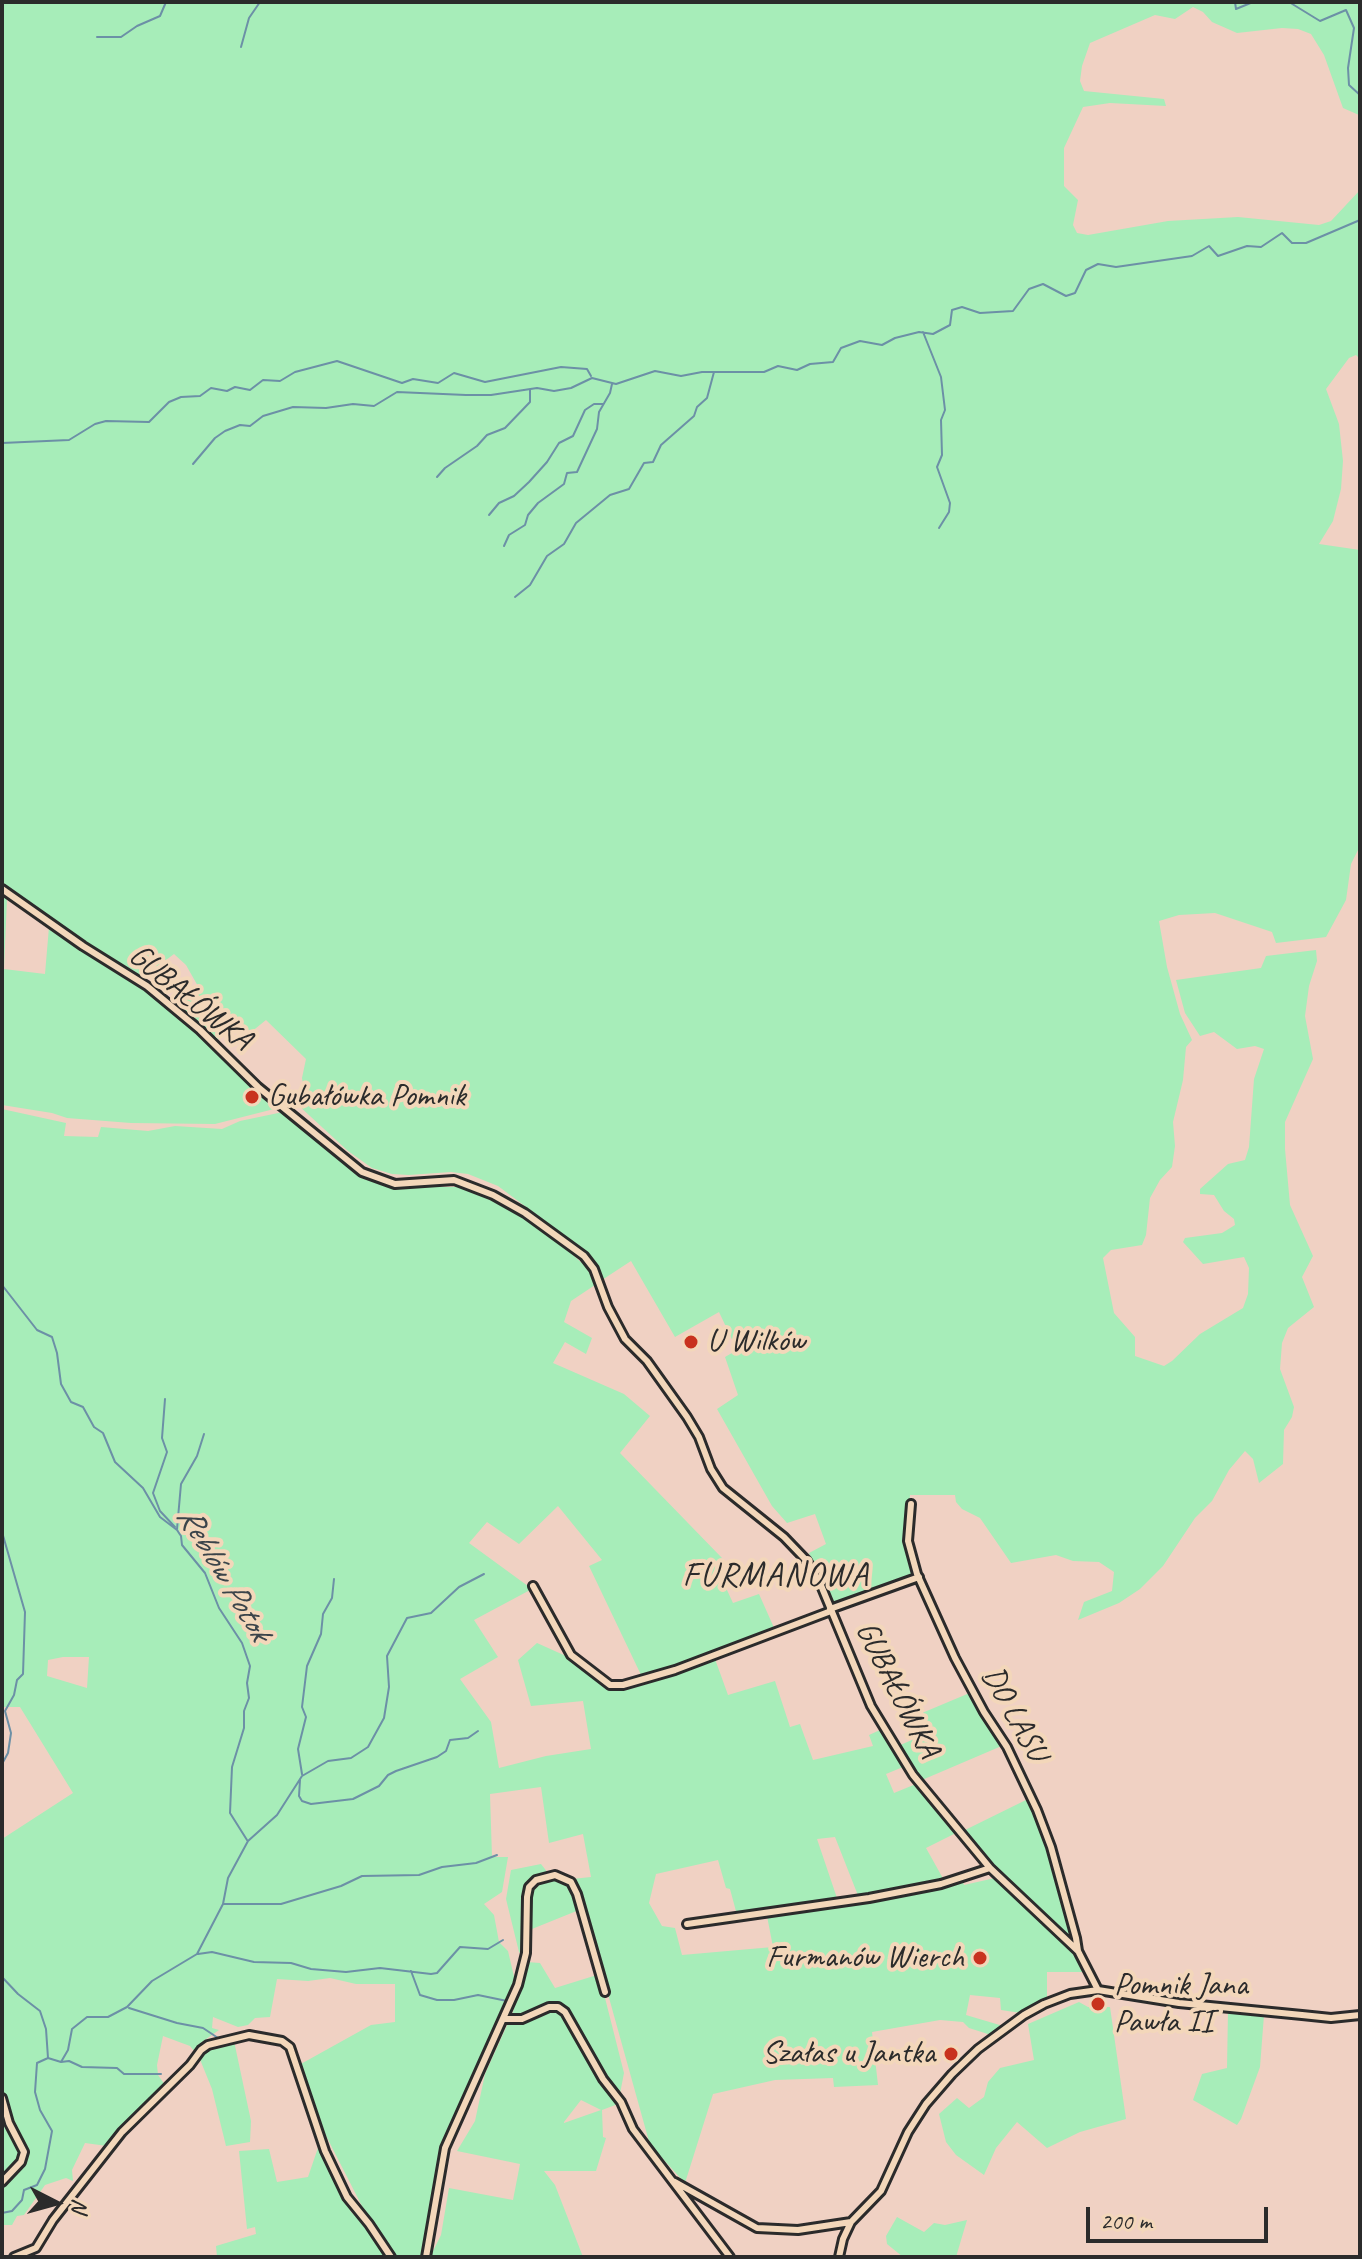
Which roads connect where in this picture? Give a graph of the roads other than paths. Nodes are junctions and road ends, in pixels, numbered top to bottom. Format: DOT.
graph roads {
  1 [pos="2,889"];
  2 [pos="911,1504"];
  3 [pos="919,1577"];
  4 [pos="533,1586"];
  5 [pos="830,1610"];
  6 [pos="990,1868"];
  7 [pos="687,1924"];
  8 [pos="1078,1951"];
  9 [pos="1098,1990"];
  10 [pos="605,1992"];
  11 [pos="1360,2015"];
  12 [pos="505,2019"];
  13 [pos="2,2098"];
  14 [pos="2,2182"];
  15 [pos="675,2182"];
  16 [pos="851,2222"];
  17 [pos="14,2257"];
  18 [pos="391,2257"];
  19 [pos="426,2257"];
  20 [pos="730,2257"];
  21 [pos="839,2257"];
  1 -- 5 [label="street, GUBAŁÓWKA"];
  2 -- 3 [label="street, DO LASU"];
  3 -- 5 [label="street"];
  3 -- 8 [label="street, DO LASU"];
  4 -- 5 [label="street"];
  5 -- 6 [label="street, GUBAŁÓWKA"];
  6 -- 7 [label="street"];
  6 -- 8 [label="street, GUBAŁÓWKA"];
  8 -- 9 [label="street, GUBAŁÓWKA"];
  9 -- 11 [label="street"];
  9 -- 16 [label="street"];
  10 -- 12 [label="street"];
  12 -- 15 [label="street"];
  12 -- 19 [label="street"];
  13 -- 14 [label="street"];
  15 -- 16 [label="street"];
  15 -- 20 [label="street"];
  16 -- 21 [label="street"];
  17 -- 18 [label="street"];
}
